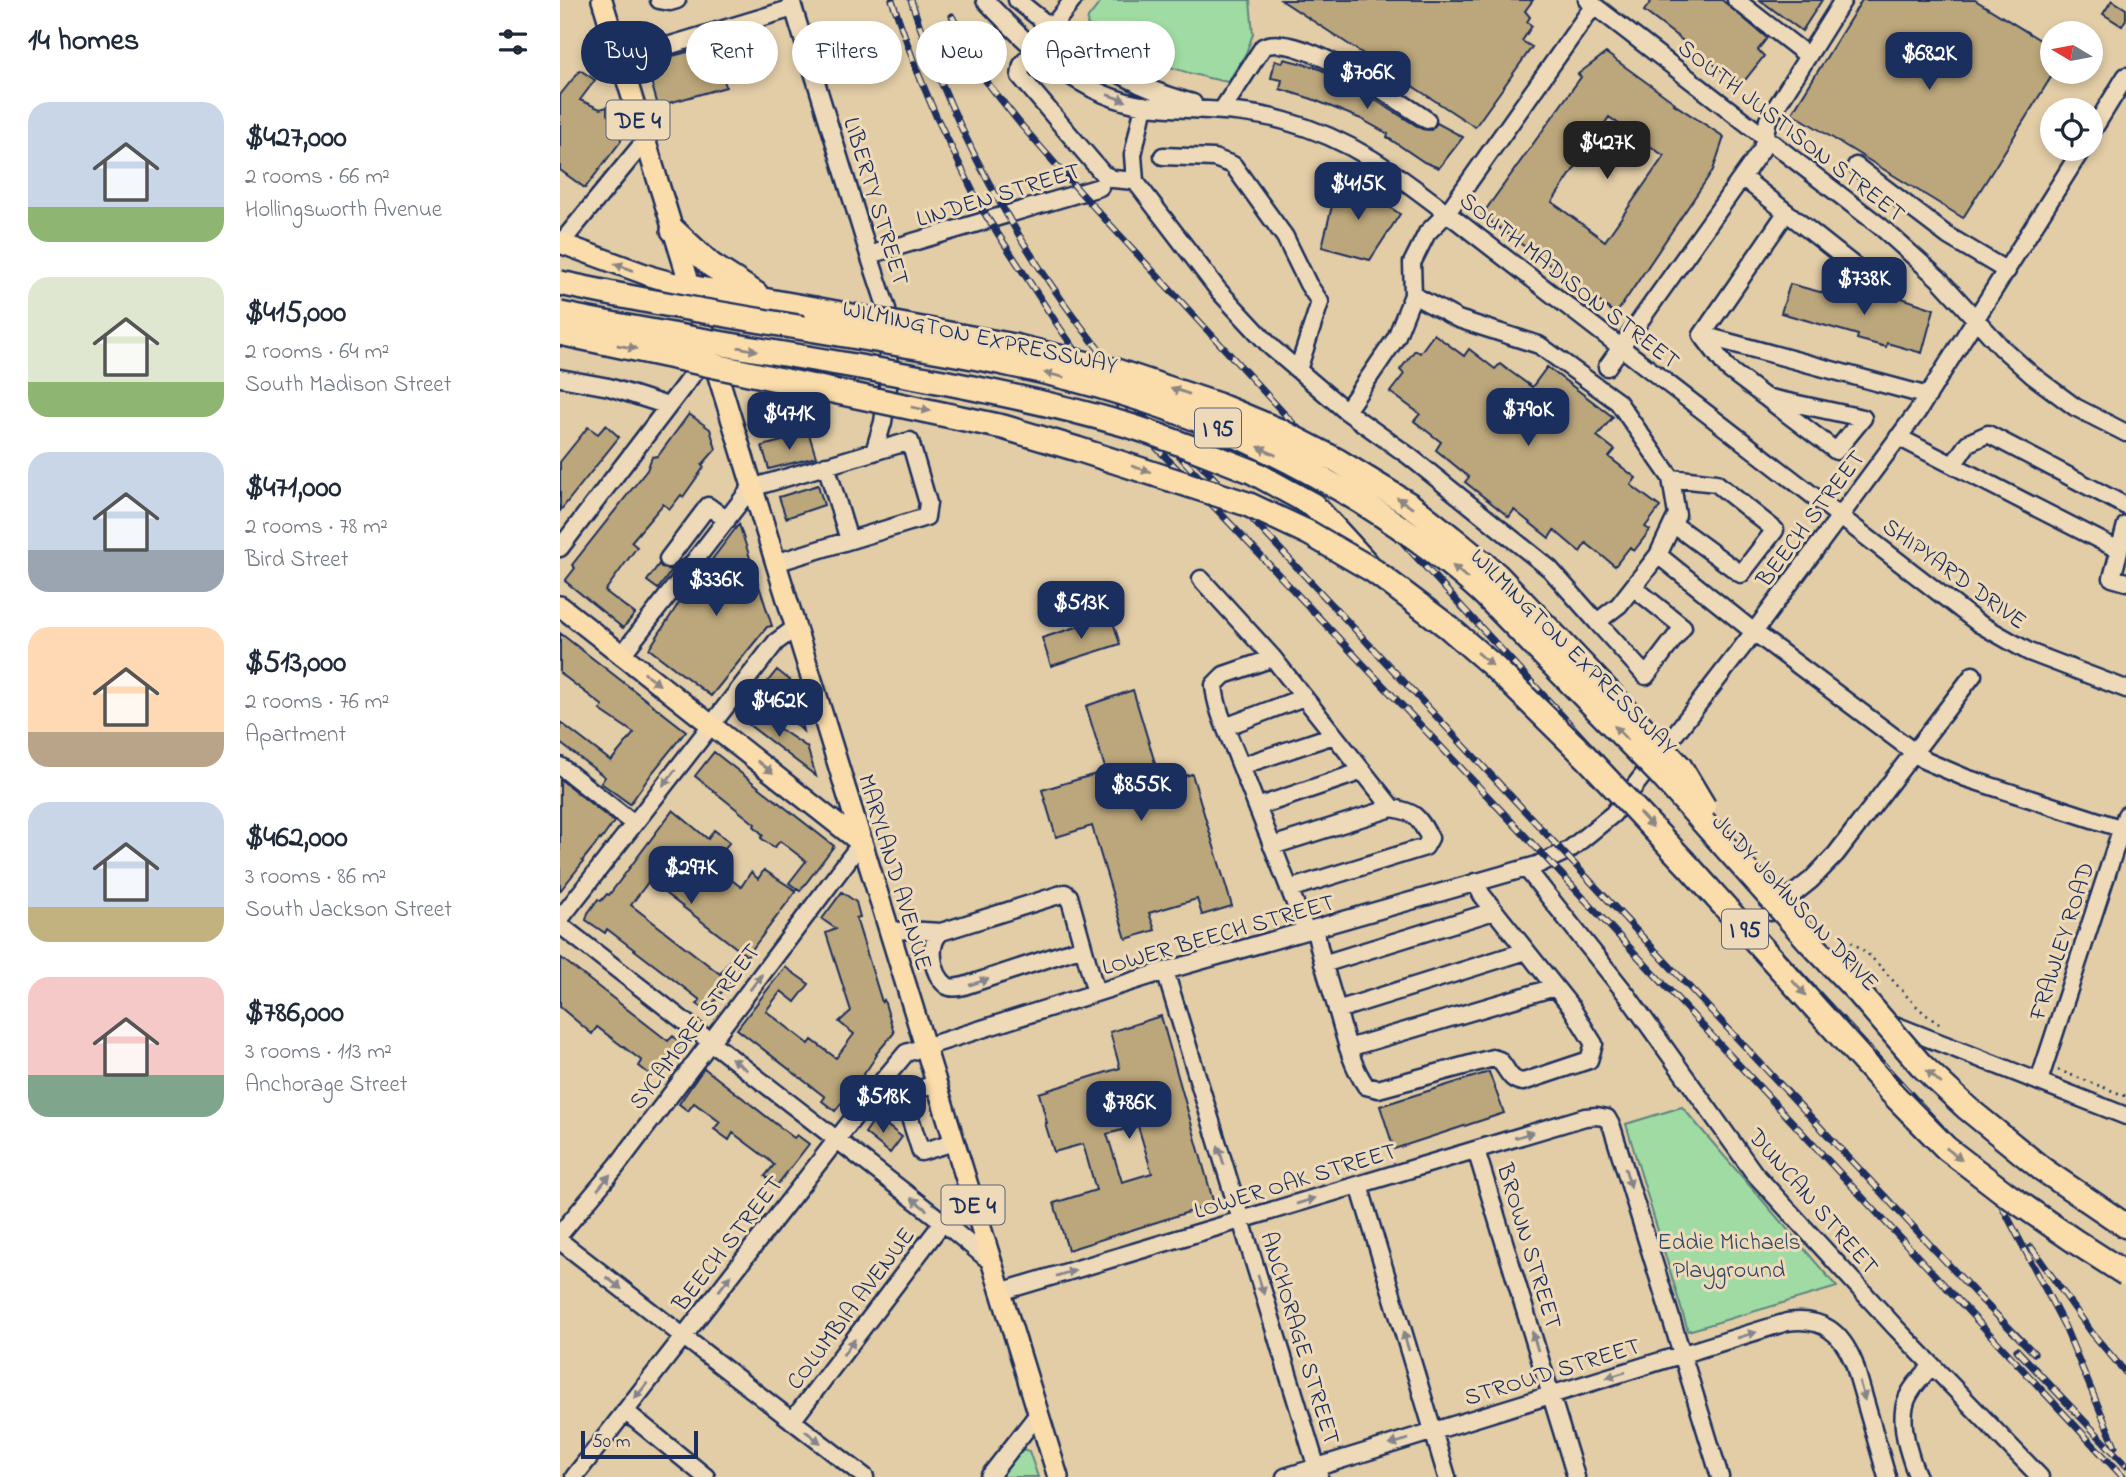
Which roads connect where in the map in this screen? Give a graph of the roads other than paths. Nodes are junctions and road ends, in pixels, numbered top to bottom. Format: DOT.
graph roads {
  1 [pos="660,0"];
  2 [pos="677,0"];
  3 [pos="985,0"];
  4 [pos="1017,0"];
  5 [pos="1073,0"];
  6 [pos="1736,0"];
  7 [pos="1843,0"];
  8 [pos="600,3"];
  9 [pos="1591,3"];
  10 [pos="792,4"];
  11 [pos="607,21"];
  12 [pos="1043,21"];
  13 [pos="1056,21"];
  14 [pos="1021,37"];
  15 [pos="672,43"];
  16 [pos="1808,56"];
  17 [pos="2126,76"];
  18 [pos="628,84"];
  19 [pos="1026,84"];
  20 [pos="1083,84"];
  21 [pos="1142,84"];
  22 [pos="1144,106"];
  23 [pos="1217,110"];
  24 [pos="2103,113"];
  25 [pos="1427,120"];
  26 [pos="1764,136"];
  27 [pos="644,142"];
  28 [pos="1163,156"];
  29 [pos="2075,161"];
  30 [pos="1856,166"];
  31 [pos="1742,177"];
  32 [pos="1135,181"];
  33 [pos="1100,187"];
  34 [pos="1447,213"];
  35 [pos="1786,213"];
  36 [pos="673,230"];
  37 [pos="561,243"];
  38 [pos="869,255"];
  39 [pos="2007,271"];
  40 [pos="1867,276"];
  41 [pos="560,283"];
  42 [pos="690,287"];
  43 [pos="736,288"];
  44 [pos="1413,295"];
  45 [pos="560,314"];
  46 [pos="1976,320"];
  47 [pos="560,333"];
  48 [pos="1702,335"];
  49 [pos="1622,348"];
  50 [pos="710,352"];
  51 [pos="1607,367"];
  52 [pos="1298,370"];
  53 [pos="560,378"];
  54 [pos="1927,396"];
  55 [pos="1765,397"];
  56 [pos="668,407"];
  57 [pos="1346,411"];
  58 [pos="2126,433"];
  59 [pos="1898,437"];
  60 [pos="874,452"];
  61 [pos="826,465"];
  62 [pos="1953,465"];
  63 [pos="1671,478"];
  64 [pos="751,488"];
  65 [pos="2126,506"];
  66 [pos="1840,517"];
  67 [pos="727,520"];
  68 [pos="1673,524"];
  69 [pos="2126,525"];
  70 [pos="849,540"];
  71 [pos="560,548"];
  72 [pos="2119,550"];
  73 [pos="1658,555"];
  74 [pos="667,559"];
  75 [pos="775,563"];
  76 [pos="1374,571"];
  77 [pos="1201,579"];
  78 [pos="2126,583"];
  79 [pos="1633,587"];
  80 [pos="560,606"];
  81 [pos="1597,622"];
  82 [pos="795,628"];
  83 [pos="1754,632"];
  84 [pos="621,656"];
  85 [pos="1273,658"];
  86 [pos="1973,675"];
  87 [pos="2126,688"];
  88 [pos="1304,697"];
  89 [pos="711,725"];
  90 [pos="1225,727"];
  91 [pos="1334,735"];
  92 [pos="1913,752"];
  93 [pos="560,766"];
  94 [pos="1241,766"];
  95 [pos="1363,771"];
  96 [pos="1646,772"];
  97 [pos="1257,807"];
  98 [pos="1392,808"];
  99 [pos="634,824"];
  100 [pos="2125,825"];
  101 [pos="861,843"];
  102 [pos="1272,846"];
  103 [pos="1733,855"];
  104 [pos="1525,868"];
  105 [pos="1475,882"];
  106 [pos="1289,889"];
  107 [pos="1494,911"];
  108 [pos="1771,912"];
  109 [pos="560,919"];
  110 [pos="560,925"];
  111 [pos="1311,930"];
  112 [pos="889,932"];
  113 [pos="941,932"];
  114 [pos="1083,947"];
  115 [pos="1526,951"];
  116 [pos="1323,964"];
  117 [pos="1165,971"];
  118 [pos="1555,987"];
  119 [pos="1096,993"];
  120 [pos="1337,1010"];
  121 [pos="711,1042"];
  122 [pos="924,1047"];
  123 [pos="1348,1048"];
  124 [pos="2042,1073"];
  125 [pos="936,1083"];
  126 [pos="880,1084"];
  127 [pos="903,1096"];
  128 [pos="2126,1116"];
  129 [pos="836,1140"];
  130 [pos="954,1142"];
  131 [pos="1476,1150"];
  132 [pos="1359,1185"];
  133 [pos="1241,1220"];
  134 [pos="943,1222"];
  135 [pos="2126,1226"];
  136 [pos="560,1234"];
  137 [pos="560,1241"];
  138 [pos="991,1262"];
  139 [pos="2126,1274"];
  140 [pos="1000,1293"];
  141 [pos="683,1337"];
  142 [pos="1681,1355"];
  143 [pos="1932,1366"];
  144 [pos="1551,1395"];
  145 [pos="625,1411"];
  146 [pos="1038,1414"];
  147 [pos="793,1421"];
  148 [pos="1433,1431"];
  149 [pos="1318,1472"];
  150 [pos="574,1477"];
  151 [pos="706,1477"];
  152 [pos="865,1477"];
  153 [pos="989,1477"];
  154 [pos="1058,1477"];
  155 [pos="1285,1477"];
  156 [pos="1447,1477"];
  157 [pos="1576,1477"];
  158 [pos="1720,1477"];
  159 [pos="1887,1477"];
  160 [pos="1918,1477"];
  161 [pos="2040,1477"];
  1 -- 2 [label="street"];
  3 -- 14 [label="street, SOUTH MADISON STREET"];
  4 -- 12 [label="street, SOUTH MADISON STREET"];
  5 -- 13 [label="street"];
  6 -- 16 [label="street"];
  7 -- 16 [label="street"];
  8 -- 11 [label="main road, MARYLAND AVENUE / DE 4"];
  9 -- 26 [label="street, SOUTH JUSTISON STREET"];
  9 -- 34 [label="street"];
  10 -- 15 [label="street"];
  10 -- 38 [label="street, LIBERTY STREET"];
  16 -- 26 [label="street"];
  17 -- 24 [label="street"];
  18 -- 27 [label="main road, MARYLAND AVENUE / DE 4"];
  19 -- 32 [label="street"];
  20 -- 22 [label="street, SOUTH MADISON STREET, one-way"];
  21 -- 23 [label="street, SOUTH MADISON STREET"];
  22 -- 23 [label="street, SOUTH MADISON STREET"];
  22 -- 32 [label="street"];
  23 -- 25 [label="street"];
  23 -- 34 [label="street, SOUTH MADISON STREET"];
  26 -- 31 [label="street"];
  26 -- 46 [label="street, SOUTH JUSTISON STREET"];
  27 -- 36 [label="main road, MARYLAND AVENUE / DE 4"];
  27 -- 37 [label="street"];
  28 -- 52 [label="street"];
  29 -- 39 [label="street, BEECH STREET"];
  30 -- 39 [label="street"];
  31 -- 35 [label="street"];
  31 -- 49 [label="street"];
  32 -- 52 [label="street"];
  33 -- 38 [label="street, LINDEN STREET"];
  34 -- 44 [label="street"];
  34 -- 49 [label="street, SOUTH MADISON STREET"];
  35 -- 40 [label="street"];
  35 -- 48 [label="street"];
  36 -- 42 [label="main road, MARYLAND AVENUE / DE 4"];
  36 -- 43 [label="highway"];
  42 -- 37 [label="main road, one-way"];
  38 -- 60 [label="street, LIBERTY STREET"];
  39 -- 46 [label="street, BEECH STREET"];
  103 -- 41 [label="highway, WILMINGTON EXPRESSWAY / I 95, one-way, bridge"];
  42 -- 43 [label="highway"];
  42 -- 50 [label="main road, MARYLAND AVENUE / DE 4"];
  103 -- 43 [label="highway, one-way, bridge"];
  44 -- 57 [label="street"];
  44 -- 63 [label="street"];
  45 -- 76 [label="highway, one-way, bridge"];
  46 -- 54 [label="street, BEECH STREET"];
  46 -- 58 [label="street, SOUTH JUSTISON STREET"];
  47 -- 76 [label="highway, I 95, one-way, bridge"];
  48 -- 54 [label="street"];
  48 -- 55 [label="street"];
  49 -- 51 [label="street"];
  49 -- 66 [label="street, SOUTH MADISON STREET"];
  50 -- 56 [label="street"];
  50 -- 64 [label="main road, MARYLAND AVENUE / DE 4"];
  52 -- 57 [label="street"];
  53 -- 56 [label="street"];
  54 -- 59 [label="street, BEECH STREET"];
  55 -- 55 [label="street"];
  56 -- 71 [label="street"];
  57 -- 81 [label="street"];
  59 -- 62 [label="street"];
  59 -- 66 [label="street, BEECH STREET"];
  60 -- 61 [label="street"];
  60 -- 70 [label="street"];
  61 -- 64 [label="street"];
  61 -- 70 [label="street"];
  62 -- 65 [label="street"];
  62 -- 72 [label="street"];
  63 -- 68 [label="street"];
  63 -- 68 [label="street"];
  64 -- 67 [label="street"];
  64 -- 75 [label="main road, MARYLAND AVENUE / DE 4"];
  66 -- 83 [label="street, BEECH STREET"];
  66 -- 87 [label="street, SHIPYARD DRIVE"];
  67 -- 74 [label="street"];
  67 -- 84 [label="street"];
  68 -- 73 [label="street"];
  69 -- 72 [label="street"];
  70 -- 75 [label="street"];
  72 -- 78 [label="street"];
  73 -- 79 [label="street"];
  73 -- 83 [label="street"];
  75 -- 82 [label="main road, MARYLAND AVENUE / DE 4"];
  76 -- 139 [label="highway, I 95, one-way, bridge"];
  77 -- 85 [label="street"];
  79 -- 81 [label="street"];
  79 -- 81 [label="street"];
  80 -- 84 [label="main road"];
  82 -- 89 [label="street"];
  82 -- 101 [label="main road, MARYLAND AVENUE / DE 4"];
  83 -- 92 [label="street"];
  83 -- 96 [label="street, BEECH STREET"];
  84 -- 89 [label="main road, one-way"];
  85 -- 88 [label="street"];
  85 -- 90 [label="street"];
  86 -- 92 [label="street"];
  88 -- 90 [label="street"];
  88 -- 91 [label="street"];
  89 -- 99 [label="street, one-way"];
  89 -- 101 [label="main road, one-way"];
  90 -- 94 [label="street"];
  91 -- 94 [label="street"];
  91 -- 95 [label="street"];
  92 -- 100 [label="street"];
  92 -- 108 [label="street"];
  93 -- 99 [label="street"];
  94 -- 97 [label="street"];
  95 -- 97 [label="street"];
  95 -- 98 [label="street"];
  96 -- 104 [label="street, BEECH STREET"];
  96 -- 108 [label="street, JUDY JOHNSON DRIVE"];
  97 -- 102 [label="street"];
  98 -- 102 [label="street"];
  98 -- 106 [label="street"];
  99 -- 109 [label="street"];
  100 -- 124 [label="street, FRAWLEY ROAD"];
  101 -- 112 [label="main road, MARYLAND AVENUE / DE 4"];
  121 -- 101 [label="street, SYCAMORE STREET, one-way"];
  102 -- 106 [label="street"];
  135 -- 103 [label="highway, WILMINGTON EXPRESSWAY / I 95, one-way, bridge"];
  104 -- 105 [label="street, LOWER BEECH STREET"];
  104 -- 143 [label="street, DUNCAN STREET"];
  105 -- 107 [label="street"];
  105 -- 111 [label="street, LOWER BEECH STREET"];
  106 -- 111 [label="street"];
  107 -- 115 [label="street"];
  107 -- 116 [label="street"];
  108 -- 124 [label="street, JUDY JOHNSON DRIVE"];
  110 -- 121 [label="street"];
  111 -- 116 [label="street"];
  111 -- 117 [label="street, LOWER BEECH STREET"];
  112 -- 113 [label="street"];
  112 -- 122 [label="main road, MARYLAND AVENUE / DE 4"];
  113 -- 114 [label="street"];
  113 -- 114 [label="street, one-way"];
  114 -- 119 [label="street"];
  115 -- 118 [label="street"];
  115 -- 120 [label="street"];
  116 -- 120 [label="street"];
  117 -- 119 [label="street, LOWER BEECH STREET"];
  133 -- 117 [label="street, ANCHORAGE STREET, one-way"];
  118 -- 123 [label="street"];
  118 -- 123 [label="street"];
  119 -- 122 [label="street, LOWER BEECH STREET"];
  120 -- 123 [label="street"];
  129 -- 121 [label="street, one-way"];
  136 -- 121 [label="street, SYCAMORE STREET, one-way"];
  122 -- 125 [label="main road, MARYLAND AVENUE / DE 4"];
  122 -- 126 [label="street, BEECH STREET"];
  124 -- 128 [label="street, JUDY JOHNSON DRIVE"];
  125 -- 127 [label="street"];
  125 -- 130 [label="main road, MARYLAND AVENUE / DE 4"];
  126 -- 127 [label="street"];
  126 -- 129 [label="street, BEECH STREET"];
  127 -- 130 [label="street"];
  134 -- 129 [label="street, one-way"];
  141 -- 129 [label="street, BEECH STREET, one-way"];
  130 -- 138 [label="main road, MARYLAND AVENUE / DE 4"];
  131 -- 132 [label="street, LOWER OAK STREET"];
  131 -- 142 [label="street, LOWER OAK STREET, one-way"];
  144 -- 131 [label="street, BROWN STREET, one-way"];
  133 -- 132 [label="street, LOWER OAK STREET, one-way"];
  148 -- 132 [label="street, one-way"];
  140 -- 133 [label="street, LOWER OAK STREET, one-way"];
  133 -- 149 [label="street, ANCHORAGE STREET, one-way"];
  134 -- 138 [label="street"];
  147 -- 134 [label="street, COLUMBIA AVENUE, one-way"];
  137 -- 141 [label="street, one-way"];
  138 -- 140 [label="main road, MARYLAND AVENUE / DE 4"];
  140 -- 146 [label="main road, MARYLAND AVENUE / DE 4"];
  141 -- 145 [label="street, BEECH STREET, one-way"];
  141 -- 147 [label="street"];
  142 -- 144 [label="street, STROUD STREET, one-way"];
  142 -- 158 [label="street"];
  142 -- 159 [label="street, STROUD STREET, one-way"];
  143 -- 160 [label="street"];
  143 -- 161 [label="street, DUNCAN STREET"];
  144 -- 148 [label="street, STROUD STREET"];
  144 -- 157 [label="street, BROWN STREET"];
  145 -- 150 [label="street, BEECH STREET"];
  145 -- 151 [label="street"];
  146 -- 153 [label="street"];
  146 -- 154 [label="main road, MARYLAND AVENUE / DE 4"];
  147 -- 152 [label="street, one-way"];
  148 -- 149 [label="street, STROUD STREET, one-way"];
  148 -- 156 [label="street"];
  149 -- 155 [label="street, STROUD STREET"];
}
